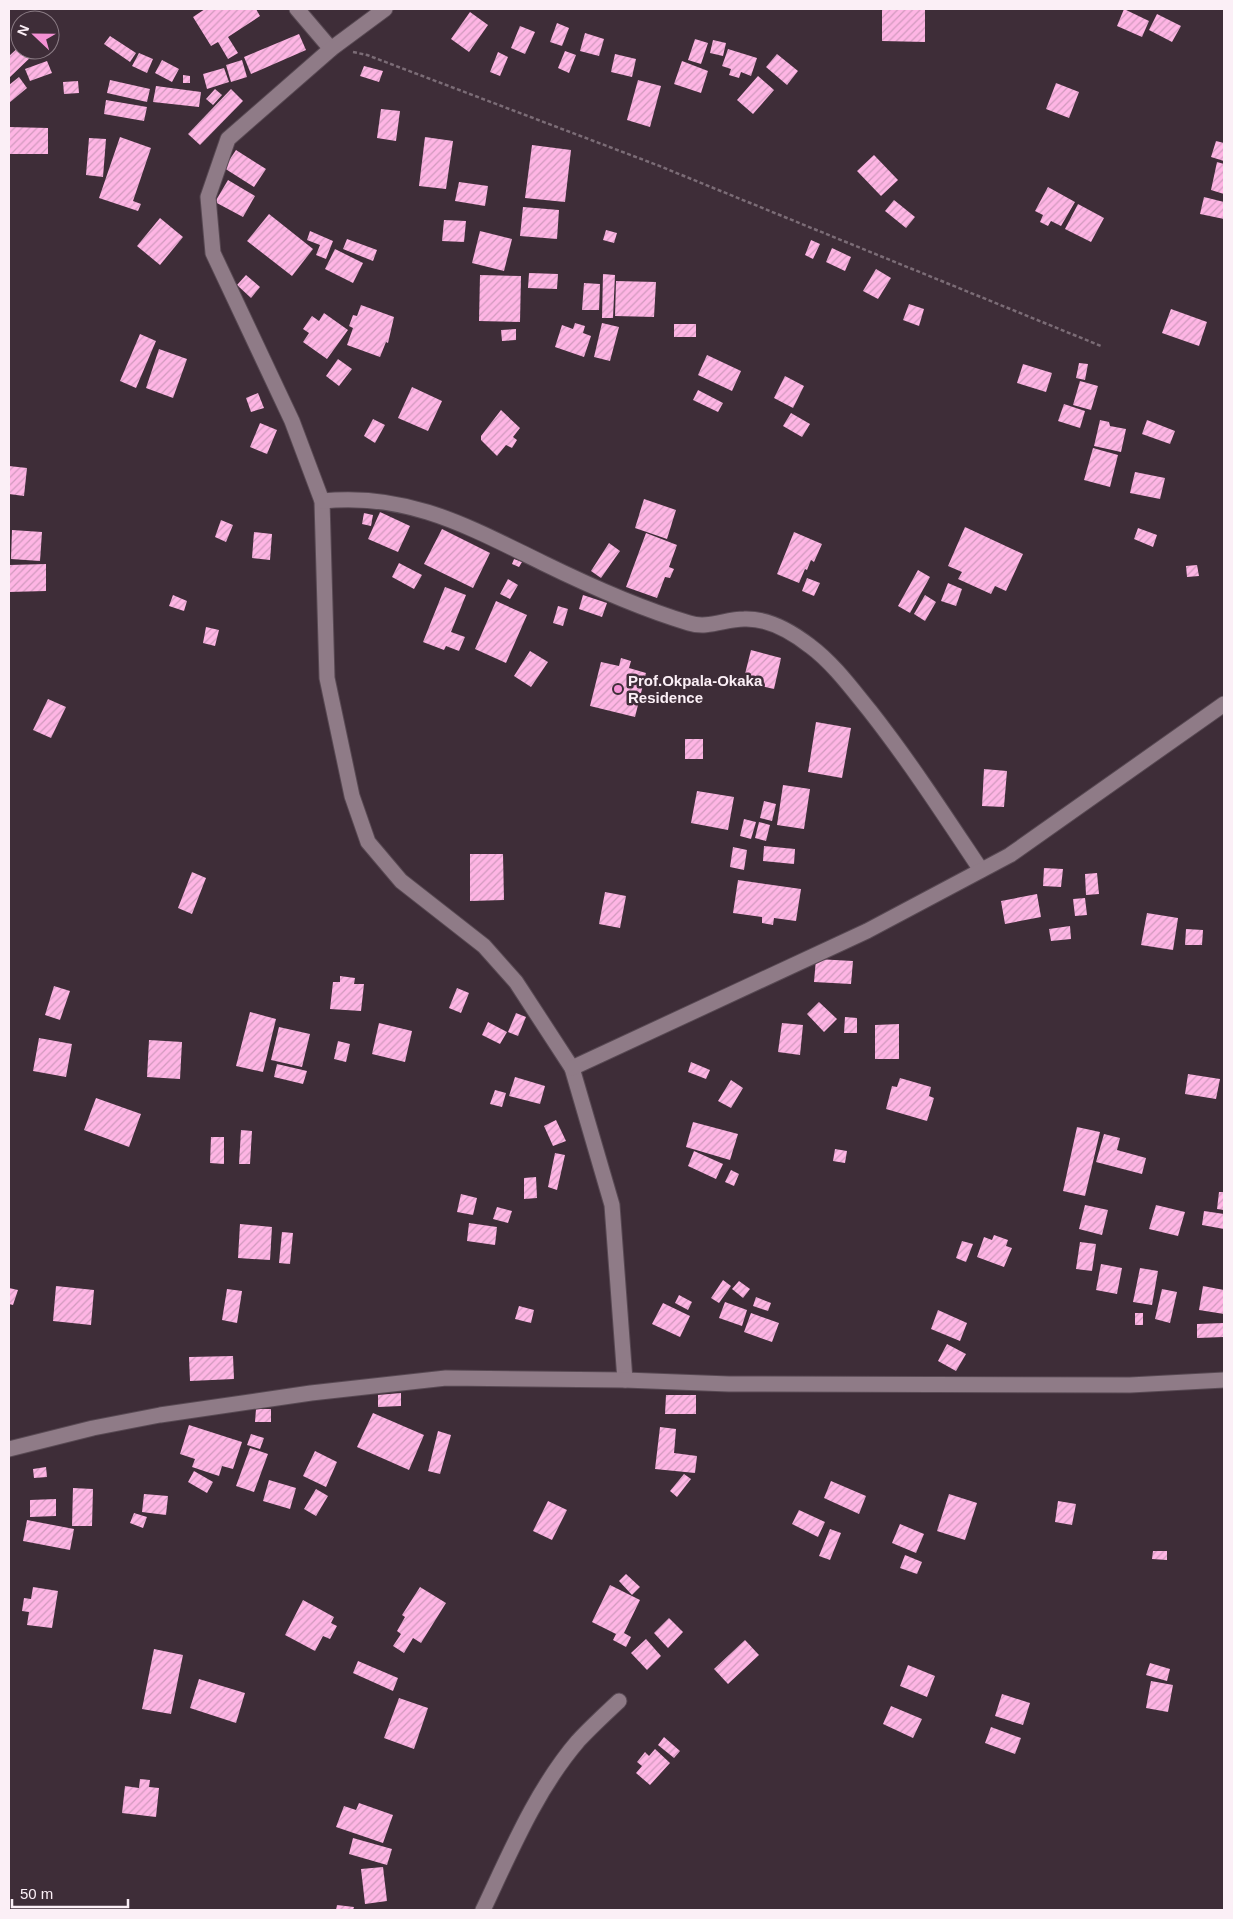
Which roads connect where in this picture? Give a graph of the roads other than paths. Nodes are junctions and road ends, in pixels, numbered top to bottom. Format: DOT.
graph roads {
  1 [pos="296,9"];
  2 [pos="385,9"];
  3 [pos="331,49"];
  4 [pos="322,501"];
  5 [pos="1224,704"];
  6 [pos="981,870"];
  7 [pos="572,1068"];
  8 [pos="624,1380"];
  9 [pos="1224,1380"];
  10 [pos="9,1449"];
  11 [pos="619,1701"];
  12 [pos="483,1910"];
  1 -- 3 [label="street"];
  2 -- 3 [label="street"];
  3 -- 4 [label="street"];
  4 -- 6 [label="street"];
  4 -- 7 [label="street"];
  5 -- 6 [label="street"];
  6 -- 7 [label="street"];
  7 -- 8 [label="street"];
  8 -- 9 [label="street"];
  8 -- 10 [label="street"];
  11 -- 12 [label="street"];
}
